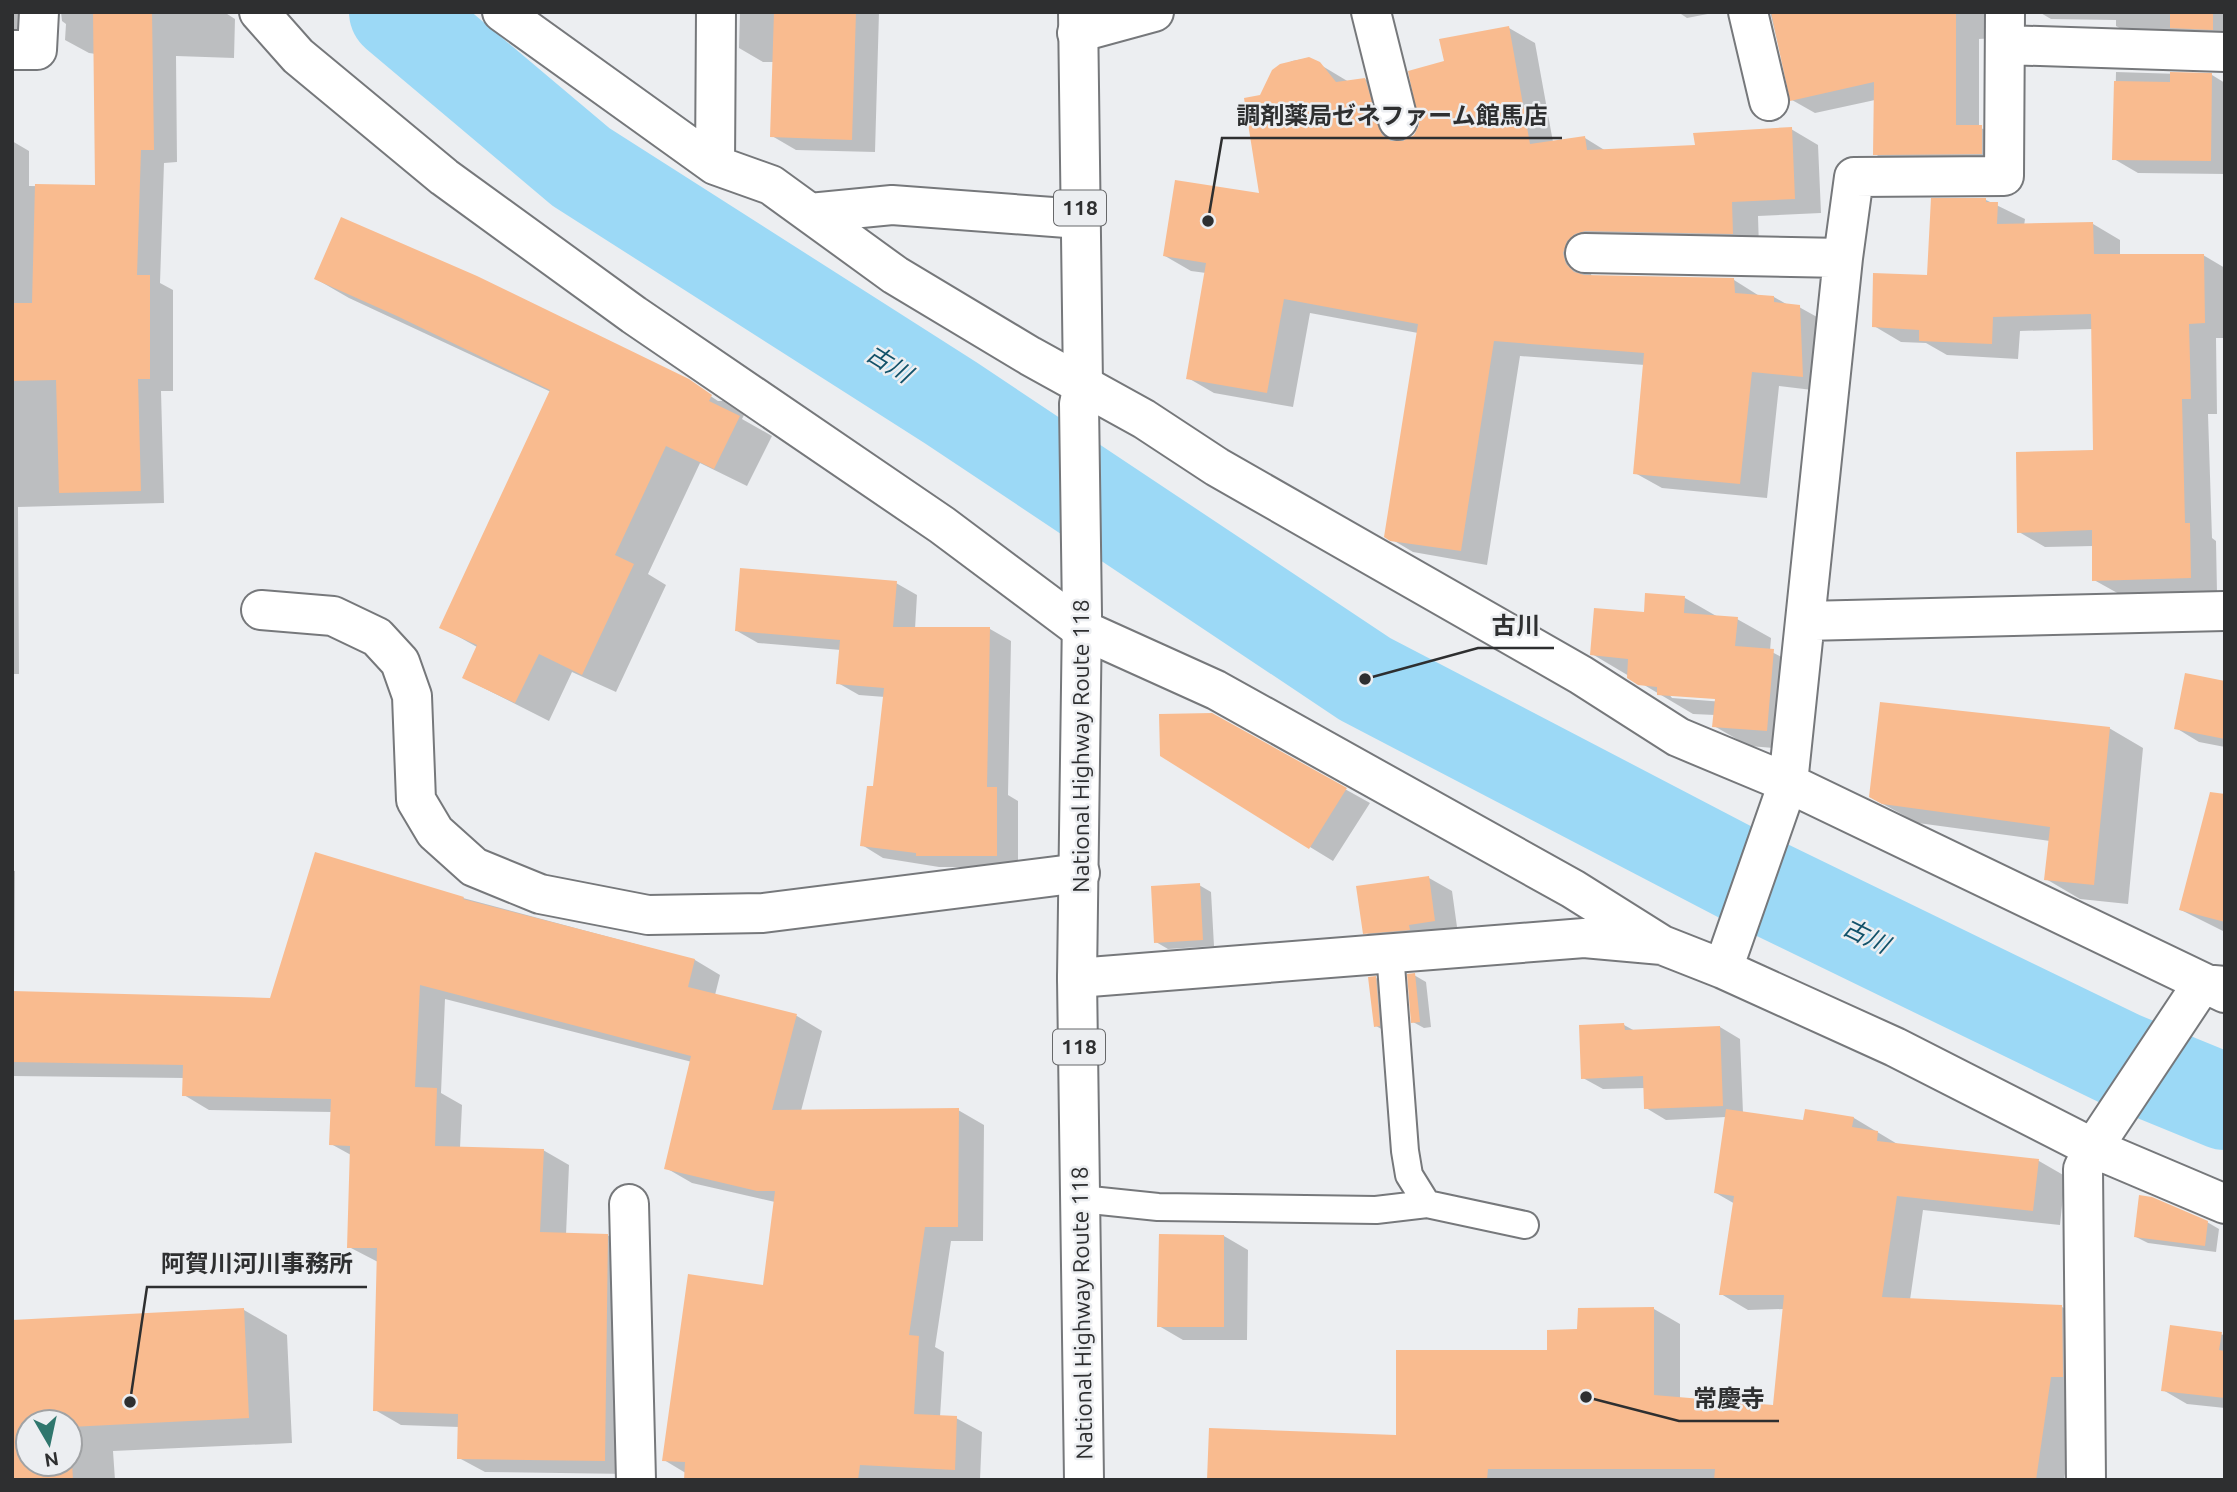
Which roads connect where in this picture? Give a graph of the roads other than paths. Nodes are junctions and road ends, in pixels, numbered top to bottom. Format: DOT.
graph roads {
  1 [pos="39,12"];
  2 [pos="259,12"];
  3 [pos="716,12"];
  4 [pos="1154,12"];
  5 [pos="1371,12"];
  6 [pos="1748,12"];
  7 [pos="511,18"];
  8 [pos="1078,22"];
  9 [pos="2005,29"];
  10 [pos="12,50"];
  11 [pos="2225,52"];
  12 [pos="1769,102"];
  13 [pos="1398,121"];
  14 [pos="715,165"];
  15 [pos="810,213"];
  16 [pos="1080,219"];
  17 [pos="1585,253"];
  18 [pos="1843,258"];
  19 [pos="1081,395"];
  20 [pos="261,610"];
  21 [pos="2225,611"];
  22 [pos="1805,621"];
  23 [pos="1082,622"];
  24 [pos="1788,783"];
  25 [pos="1080,873"];
  26 [pos="1662,945"];
  27 [pos="1390,952"];
  28 [pos="1723,969"];
  29 [pos="1077,978"];
  30 [pos="2217,988"];
  31 [pos="2093,1148"];
  32 [pos="1081,1199"];
  33 [pos="629,1204"];
  34 [pos="2225,1204"];
  35 [pos="1427,1205"];
  36 [pos="1525,1225"];
  37 [pos="636,1480"];
  38 [pos="1083,1480"];
  39 [pos="2086,1480"];
  1 -- 10 [label="main road"];
  2 -- 23 [label="main road"];
  3 -- 14 [label="main road"];
  4 -- 8 [label="main road"];
  5 -- 13 [label="main road"];
  6 -- 12 [label="main road"];
  7 -- 14 [label="main road"];
  8 -- 16 [label="main road, National Highway Route 118 / 118"];
  9 -- 11 [label="main road"];
  9 -- 18 [label="main road"];
  14 -- 15 [label="main road"];
  15 -- 16 [label="main road"];
  15 -- 19 [label="main road"];
  16 -- 19 [label="main road, National Highway Route 118 / 118"];
  17 -- 18 [label="main road"];
  18 -- 22 [label="main road"];
  19 -- 23 [label="main road, National Highway Route 118 / 118"];
  19 -- 24 [label="main road"];
  20 -- 25 [label="main road"];
  21 -- 22 [label="main road"];
  22 -- 24 [label="main road"];
  23 -- 25 [label="main road, National Highway Route 118 / 118"];
  23 -- 26 [label="main road"];
  24 -- 28 [label="main road"];
  24 -- 30 [label="main road"];
  25 -- 29 [label="main road, National Highway Route 118 / 118"];
  26 -- 27 [label="main road"];
  26 -- 28 [label="main road"];
  27 -- 29 [label="main road"];
  27 -- 35 [label="lane"];
  28 -- 31 [label="main road"];
  29 -- 32 [label="main road, National Highway Route 118 / 118"];
  30 -- 31 [label="main road"];
  31 -- 34 [label="main road"];
  31 -- 39 [label="main road"];
  32 -- 35 [label="lane"];
  32 -- 38 [label="main road, National Highway Route 118 / 118"];
  33 -- 37 [label="main road"];
  35 -- 36 [label="lane"];
}
